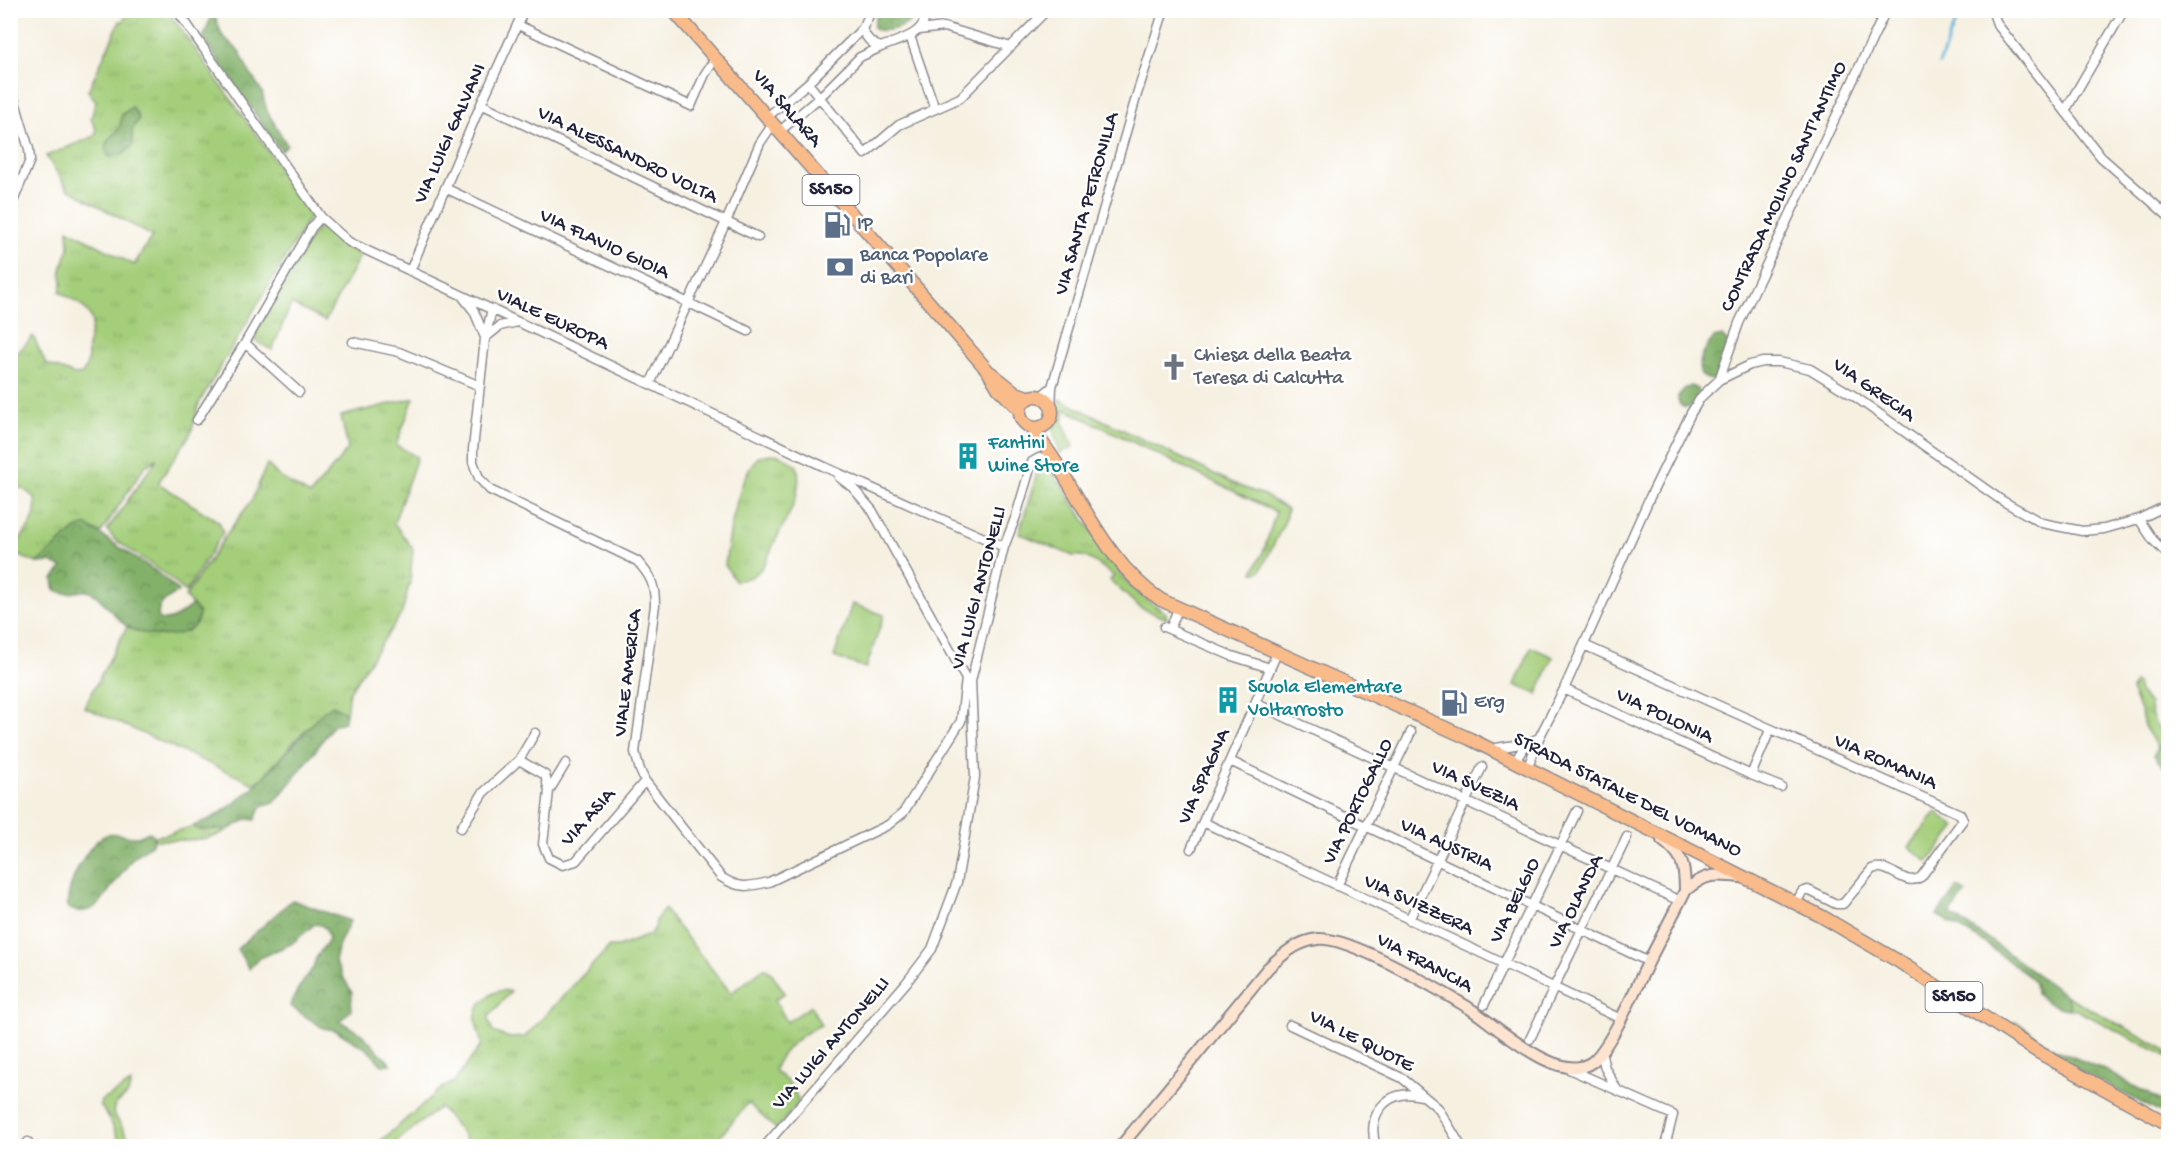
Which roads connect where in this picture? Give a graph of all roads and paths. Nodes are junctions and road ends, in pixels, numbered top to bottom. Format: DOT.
graph roads {
  1 [pos="177,10"];
  2 [pos="524,10"];
  3 [pos="673,10"];
  4 [pos="872,10"];
  5 [pos="925,10"];
  6 [pos="1047,10"];
  7 [pos="1164,10"];
  8 [pos="1886,10"];
  9 [pos="1992,10"];
  10 [pos="2124,10"];
  11 [pos="518,25"];
  12 [pos="862,29"];
  13 [pos="919,30"];
  14 [pos="910,36"];
  15 [pos="881,47"];
  16 [pos="1011,47"];
  17 [pos="715,59"];
  18 [pos="807,83"];
  19 [pos="10,86"];
  20 [pos="820,97"];
  21 [pos="481,104"];
  22 [pos="935,109"];
  23 [pos="2065,111"];
  24 [pos="773,124"];
  25 [pos="445,188"];
  26 [pos="10,209"];
  27 [pos="2169,216"];
  28 [pos="321,217"];
  29 [pos="726,222"];
  30 [pos="758,237"];
  31 [pos="410,271"];
  32 [pos="461,295"];
  33 [pos="688,303"];
  34 [pos="492,309"];
  35 [pos="519,322"];
  36 [pos="748,331"];
  37 [pos="485,339"];
  38 [pos="353,342"];
  39 [pos="246,343"];
  40 [pos="988,371"];
  41 [pos="1719,380"];
  42 [pos="650,384"];
  43 [pos="480,386"];
  44 [pos="1052,387"];
  45 [pos="300,392"];
  46 [pos="1035,397"];
  47 [pos="1052,408"];
  48 [pos="1020,410"];
  49 [pos="197,420"];
  50 [pos="1046,425"];
  51 [pos="1030,427"];
  52 [pos="1049,453"];
  53 [pos="826,468"];
  54 [pos="2169,505"];
  55 [pos="2139,519"];
  56 [pos="1004,547"];
  57 [pos="2169,555"];
  58 [pos="1178,609"];
  59 [pos="1584,645"];
  60 [pos="1277,653"];
  61 [pos="1270,668"];
  62 [pos="969,680"];
  63 [pos="1564,689"];
  64 [pos="1255,703"];
  65 [pos="1770,730"];
  66 [pos="1411,732"];
  67 [pos="535,733"];
  68 [pos="1539,738"];
  69 [pos="1527,743"];
  70 [pos="1490,749"];
  71 [pos="519,760"];
  72 [pos="1230,761"];
  73 [pos="1515,761"];
  74 [pos="566,763"];
  75 [pos="1394,767"];
  76 [pos="1482,767"];
  77 [pos="1528,767"];
  78 [pos="1751,775"];
  79 [pos="645,781"];
  80 [pos="1781,787"];
  81 [pos="549,791"];
  82 [pos="1467,802"];
  83 [pos="1577,812"];
  84 [pos="1203,822"];
  85 [pos="1365,827"];
  86 [pos="1646,827"];
  87 [pos="461,828"];
  88 [pos="1627,837"];
  89 [pos="1561,846"];
  90 [pos="1191,849"];
  91 [pos="1702,855"];
  92 [pos="1438,861"];
  93 [pos="1611,870"];
  94 [pos="1745,877"];
  95 [pos="1690,879"];
  96 [pos="1337,886"];
  97 [pos="1683,896"];
  98 [pos="1796,903"];
  99 [pos="1532,905"];
  100 [pos="1409,920"];
  101 [pos="1581,929"];
  102 [pos="1649,962"];
  103 [pos="1503,965"];
  104 [pos="1555,986"];
  105 [pos="1484,1005"];
  106 [pos="1621,1019"];
  107 [pos="1290,1025"];
  108 [pos="1530,1039"];
  109 [pos="1601,1052"];
  110 [pos="1593,1061"];
  111 [pos="1564,1067"];
  112 [pos="1599,1082"];
  113 [pos="1618,1090"];
  114 [pos="1428,1098"];
  115 [pos="2166,1121"];
  116 [pos="765,1146"];
  117 [pos="1121,1146"];
  118 [pos="1376,1146"];
  119 [pos="1461,1146"];
  120 [pos="1665,1146"];
  1 -- 28 [label="street, VIALE EUROPA"];
  2 -- 11 [label="street, VIA LUIGI GALVANI"];
  3 -- 17 [label="main road, VIA SALARA / SS150"];
  4 -- 12 [label="street"];
  5 -- 13 [label="street"];
  6 -- 16 [label="street"];
  7 -- 44 [label="street, VIA SANTA PETRONILLA"];
  8 -- 41 [label="street, CONTRADA MOLINO SANT'ANTIMO"];
  9 -- 23 [label="street"];
  10 -- 23 [label="street"];
  11 -- 17 [label="street"];
  11 -- 21 [label="street, VIA LUIGI GALVANI"];
  12 -- 15 [label="street"];
  12 -- 18 [label="street"];
  13 -- 14 [label="street"];
  13 -- 16 [label="street"];
  14 -- 15 [label="street"];
  14 -- 22 [label="street"];
  15 -- 20 [label="street"];
  16 -- 22 [label="street"];
  17 -- 24 [label="main road, VIA SALARA / SS150"];
  18 -- 20 [label="street"];
  18 -- 24 [label="street"];
  19 -- 26 [label="street"];
  20 -- 22 [label="street"];
  20 -- 24 [label="street"];
  21 -- 25 [label="street, VIA LUIGI GALVANI"];
  21 -- 29 [label="street, VIA ALESSANDRO VOLTA"];
  23 -- 27 [label="street"];
  24 -- 29 [label="street"];
  24 -- 40 [label="main road, VIA SALARA / SS150"];
  25 -- 31 [label="street, VIA LUIGI GALVANI"];
  25 -- 33 [label="street, VIA FLAVIO GIOIA"];
  28 -- 31 [label="street, VIALE EUROPA"];
  28 -- 39 [label="street"];
  29 -- 30 [label="street, VIA ALESSANDRO VOLTA"];
  29 -- 33 [label="street"];
  31 -- 32 [label="street, VIALE EUROPA"];
  32 -- 34 [label="street, VIALE EUROPA"];
  32 -- 37 [label="street"];
  33 -- 36 [label="street, VIA FLAVIO GIOIA"];
  33 -- 42 [label="street"];
  34 -- 35 [label="street, VIALE EUROPA"];
  34 -- 37 [label="street, VIALE AMERICA"];
  35 -- 37 [label="street"];
  35 -- 42 [label="street, VIALE EUROPA"];
  37 -- 43 [label="street, VIALE AMERICA"];
  38 -- 43 [label="street"];
  39 -- 45 [label="street"];
  39 -- 49 [label="street"];
  40 -- 46 [label="main road, VIA SALARA / SS150"];
  40 -- 48 [label="main road, VIA SALARA / SS150"];
  41 -- 55 [label="street, VIA GRECIA"];
  41 -- 59 [label="street, VIA GRECIA"];
  42 -- 53 [label="street, VIALE EUROPA"];
  43 -- 79 [label="street, VIALE AMERICA"];
  44 -- 46 [label="street"];
  44 -- 47 [label="street, VIA SANTA PETRONILLA"];
  46 -- 47 [label="main road"];
  46 -- 48 [label="main road"];
  47 -- 50 [label="main road"];
  48 -- 51 [label="main road"];
  50 -- 51 [label="main road"];
  50 -- 52 [label="main road"];
  51 -- 52 [label="main road, STRADA STATALE DEL VOMANO / SS150"];
  52 -- 56 [label="street, VIA LUIGI ANTONELLI"];
  52 -- 58 [label="main road, STRADA STATALE DEL VOMANO / SS150"];
  53 -- 56 [label="street, VIALE EUROPA"];
  53 -- 62 [label="street"];
  54 -- 55 [label="street, VIA GRECIA"];
  55 -- 57 [label="street"];
  56 -- 62 [label="street, VIA LUIGI ANTONELLI"];
  58 -- 60 [label="main road, STRADA STATALE DEL VOMANO / SS150"];
  58 -- 61 [label="street"];
  59 -- 63 [label="street, VIA GRECIA"];
  59 -- 65 [label="street, VIA ROMANIA"];
  60 -- 61 [label="street, VIA SPAGNA"];
  60 -- 70 [label="main road, STRADA STATALE DEL VOMANO / SS150"];
  61 -- 64 [label="street, VIA SPAGNA"];
  62 -- 79 [label="street, VIALE AMERICA"];
  62 -- 116 [label="street, VIA LUIGI ANTONELLI"];
  63 -- 68 [label="street, VIA GRECIA"];
  63 -- 78 [label="street, VIA POLONIA"];
  64 -- 72 [label="street, VIA SPAGNA"];
  64 -- 75 [label="street, VIA SVEZIA"];
  65 -- 78 [label="street"];
  65 -- 98 [label="street, VIA ROMANIA"];
  66 -- 75 [label="street, VIA PORTOGALLO"];
  67 -- 71 [label="street"];
  68 -- 69 [label="street"];
  68 -- 77 [label="street, VIA GRECIA"];
  69 -- 70 [label="street"];
  69 -- 73 [label="street"];
  70 -- 73 [label="main road, STRADA STATALE DEL VOMANO / SS150"];
  71 -- 81 [label="street"];
  71 -- 87 [label="street"];
  72 -- 84 [label="street, VIA SPAGNA"];
  72 -- 85 [label="street, VIA AUSTRIA"];
  73 -- 77 [label="main road, STRADA STATALE DEL VOMANO / SS150"];
  74 -- 81 [label="street, VIA ASIA"];
  75 -- 82 [label="street, VIA SVEZIA"];
  75 -- 85 [label="street, VIA PORTOGALLO"];
  76 -- 82 [label="street"];
  77 -- 86 [label="main road, STRADA STATALE DEL VOMANO / SS150"];
  78 -- 80 [label="street, VIA POLONIA"];
  79 -- 81 [label="street, VIA ASIA"];
  82 -- 89 [label="street, VIA SVEZIA"];
  82 -- 92 [label="street"];
  83 -- 89 [label="street, VIA BELGIO"];
  84 -- 90 [label="street, VIA SPAGNA"];
  84 -- 96 [label="street, VIA SVIZZERA"];
  85 -- 92 [label="street, VIA AUSTRIA"];
  85 -- 96 [label="street, VIA PORTOGALLO"];
  86 -- 91 [label="main road, STRADA STATALE DEL VOMANO / SS150"];
  86 -- 95 [label="main road"];
  88 -- 93 [label="street, VIA OLANDA"];
  89 -- 93 [label="street, VIA SVEZIA"];
  89 -- 99 [label="street, VIA BELGIO"];
  91 -- 94 [label="main road, STRADA STATALE DEL VOMANO / SS150"];
  91 -- 95 [label="main road"];
  92 -- 99 [label="street, VIA AUSTRIA"];
  92 -- 100 [label="street"];
  93 -- 97 [label="street, VIA SVEZIA"];
  93 -- 101 [label="street, VIA OLANDA"];
  94 -- 95 [label="main road"];
  94 -- 98 [label="main road, STRADA STATALE DEL VOMANO / SS150"];
  95 -- 97 [label="main road"];
  96 -- 100 [label="street, VIA SVIZZERA"];
  97 -- 102 [label="main road"];
  98 -- 115 [label="main road, STRADA STATALE DEL VOMANO / SS150"];
  99 -- 101 [label="street, VIA AUSTRIA"];
  99 -- 103 [label="street, VIA BELGIO"];
  100 -- 103 [label="street, VIA SVIZZERA"];
  101 -- 102 [label="street, VIA AUSTRIA"];
  101 -- 104 [label="street, VIA OLANDA"];
  102 -- 106 [label="main road"];
  103 -- 104 [label="street, VIA SVIZZERA"];
  103 -- 105 [label="street, VIA BELGIO"];
  104 -- 106 [label="street, VIA SVIZZERA"];
  104 -- 108 [label="street, VIA OLANDA"];
  106 -- 109 [label="main road"];
  107 -- 114 [label="street, VIA LE QUOTE"];
  109 -- 110 [label="main road"];
  109 -- 113 [label="street"];
  110 -- 111 [label="main road"];
  110 -- 112 [label="street"];
  111 -- 112 [label="street"];
  111 -- 117 [label="main road, VIA FRANCIA"];
  112 -- 113 [label="street"];
  113 -- 120 [label="street"];
  114 -- 118 [label="street"];
  114 -- 119 [label="street, VIA LE QUOTE"];
}
